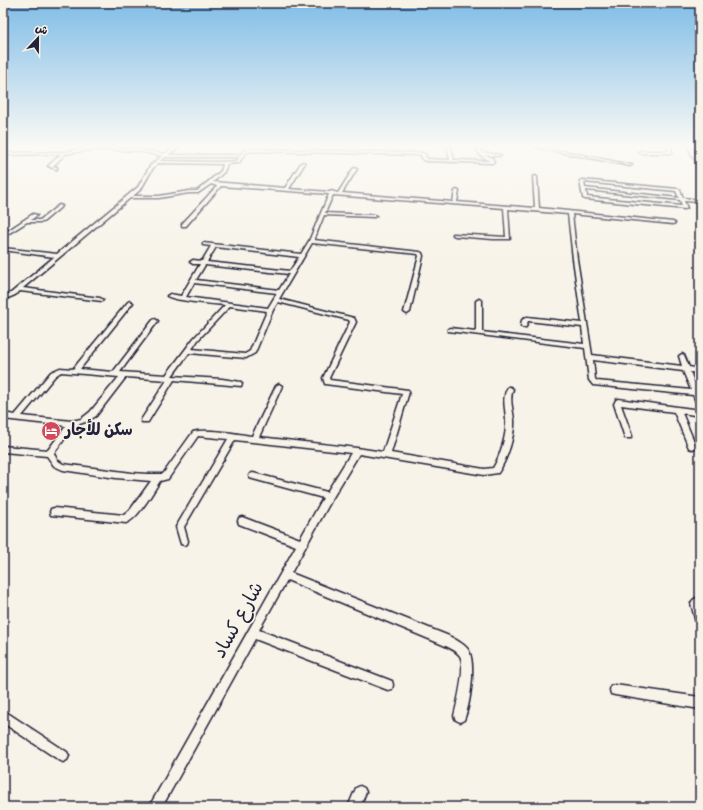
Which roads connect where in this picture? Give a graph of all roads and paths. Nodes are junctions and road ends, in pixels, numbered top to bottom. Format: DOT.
graph roads {
  1 [pos="142,185"];
  2 [pos="207,185"];
  3 [pos="220,185"];
  4 [pos="290,185"];
  5 [pos="345,185"];
  6 [pos="535,185"];
  7 [pos="583,185"];
  8 [pos="633,185"];
  9 [pos="287,189"];
  10 [pos="583,189"];
  11 [pos="457,191"];
  12 [pos="332,192"];
  13 [pos="340,193"];
  14 [pos="130,197"];
  15 [pos="682,199"];
  16 [pos="700,200"];
  17 [pos="455,203"];
  18 [pos="60,206"];
  19 [pos="506,207"];
  20 [pos="537,210"];
  21 [pos="570,212"];
  22 [pos="324,214"];
  23 [pos="35,215"];
  24 [pos="374,216"];
  25 [pos="27,220"];
  26 [pos="673,223"];
  27 [pos="184,225"];
  28 [pos="455,235"];
  29 [pos="3,236"];
  30 [pos="311,241"];
  31 [pos="205,244"];
  32 [pos="214,246"];
  33 [pos="3,248"];
  34 [pos="58,256"];
  35 [pos="302,256"];
  36 [pos="193,262"];
  37 [pos="203,263"];
  38 [pos="291,273"];
  39 [pos="192,281"];
  40 [pos="18,289"];
  41 [pos="280,292"];
  42 [pos="170,296"];
  43 [pos="3,298"];
  44 [pos="182,298"];
  45 [pos="100,300"];
  46 [pos="276,300"];
  47 [pos="479,301"];
  48 [pos="130,303"];
  49 [pos="229,304"];
  50 [pos="270,310"];
  51 [pos="407,312"];
  52 [pos="155,321"];
  53 [pos="585,325"];
  54 [pos="524,326"];
  55 [pos="450,330"];
  56 [pos="480,334"];
  57 [pos="588,346"];
  58 [pos="188,351"];
  59 [pos="682,356"];
  60 [pos="589,357"];
  61 [pos="686,369"];
  62 [pos="76,370"];
  63 [pos="700,371"];
  64 [pos="116,374"];
  65 [pos="124,376"];
  66 [pos="170,378"];
  67 [pos="239,384"];
  68 [pos="279,386"];
  69 [pos="510,389"];
  70 [pos="695,393"];
  71 [pos="700,404"];
  72 [pos="677,410"];
  73 [pos="700,413"];
  74 [pos="3,416"];
  75 [pos="16,418"];
  76 [pos="145,420"];
  77 [pos="72,424"];
  78 [pos="234,436"];
  79 [pos="628,436"];
  80 [pos="255,438"];
  81 [pos="692,446"];
  82 [pos="3,449"];
  83 [pos="357,451"];
  84 [pos="50,453"];
  85 [pos="386,456"];
  86 [pos="254,476"];
  87 [pos="158,478"];
  88 [pos="329,496"];
  89 [pos="54,512"];
  90 [pos="242,521"];
  91 [pos="184,541"];
  92 [pos="304,544"];
  93 [pos="285,576"];
  94 [pos="696,603"];
  95 [pos="700,619"];
  96 [pos="253,632"];
  97 [pos="388,685"];
  98 [pos="615,690"];
  99 [pos="700,704"];
  100 [pos="3,716"];
  101 [pos="460,716"];
  102 [pos="63,756"];
  103 [pos="360,792"];
  104 [pos="155,807"];
  105 [pos="354,807"];
  1 -- 14 [label="street"];
  2 -- 14 [label="street"];
  3 -- 9 [label="street"];
  3 -- 27 [label="street"];
  4 -- 9 [label="street"];
  5 -- 13 [label="street"];
  6 -- 20 [label="street"];
  7 -- 10 [label="street"];
  8 -- 15 [label="street"];
  9 -- 12 [label="street"];
  10 -- 15 [label="street"];
  10 -- 15 [label="street"];
  11 -- 17 [label="street"];
  12 -- 13 [label="street"];
  12 -- 22 [label="street"];
  13 -- 17 [label="street"];
  14 -- 34 [label="street"];
  15 -- 16 [label="street"];
  17 -- 19 [label="street"];
  18 -- 25 [label="street"];
  19 -- 20 [label="street"];
  19 -- 28 [label="street"];
  20 -- 21 [label="street"];
  21 -- 26 [label="street"];
  21 -- 53 [label="street"];
  22 -- 24 [label="street"];
  22 -- 30 [label="street"];
  23 -- 25 [label="street"];
  25 -- 29 [label="street"];
  30 -- 35 [label="street"];
  30 -- 51 [label="street"];
  31 -- 32 [label="street"];
  32 -- 35 [label="street"];
  32 -- 37 [label="street"];
  33 -- 34 [label="street"];
  34 -- 40 [label="street"];
  35 -- 38 [label="street"];
  36 -- 37 [label="street"];
  37 -- 38 [label="street"];
  37 -- 39 [label="street"];
  38 -- 41 [label="street"];
  39 -- 41 [label="street"];
  39 -- 44 [label="street"];
  40 -- 43 [label="street"];
  40 -- 45 [label="street"];
  41 -- 46 [label="street"];
  42 -- 44 [label="street"];
  44 -- 49 [label="street"];
  46 -- 50 [label="street"];
  46 -- 85 [label="street"];
  47 -- 56 [label="street"];
  48 -- 62 [label="street"];
  49 -- 50 [label="street"];
  49 -- 58 [label="street"];
  50 -- 58 [label="street"];
  52 -- 64 [label="street"];
  53 -- 54 [label="street"];
  53 -- 57 [label="street"];
  55 -- 56 [label="street"];
  56 -- 57 [label="street"];
  57 -- 60 [label="street"];
  58 -- 66 [label="street"];
  59 -- 61 [label="street"];
  60 -- 61 [label="street"];
  60 -- 70 [label="street"];
  61 -- 63 [label="street"];
  61 -- 70 [label="street"];
  62 -- 64 [label="street"];
  62 -- 75 [label="street"];
  64 -- 65 [label="street"];
  65 -- 66 [label="street"];
  65 -- 77 [label="street"];
  66 -- 67 [label="street"];
  66 -- 76 [label="street"];
  68 -- 80 [label="street"];
  69 -- 85 [label="street"];
  70 -- 71 [label="street"];
  72 -- 73 [label="street"];
  72 -- 79 [label="street"];
  72 -- 81 [label="street"];
  74 -- 75 [label="street"];
  75 -- 77 [label="street"];
  77 -- 84 [label="street"];
  78 -- 80 [label="street"];
  78 -- 87 [label="street"];
  78 -- 91 [label="street"];
  80 -- 83 [label="street"];
  82 -- 84 [label="street"];
  83 -- 85 [label="street"];
  83 -- 88 [label="street, شارع كساد"];
  84 -- 87 [label="street"];
  86 -- 88 [label="street"];
  87 -- 89 [label="street"];
  88 -- 92 [label="street, شارع كساد"];
  90 -- 92 [label="street"];
  92 -- 93 [label="street, شارع كساد"];
  93 -- 96 [label="street, شارع كساد"];
  93 -- 101 [label="street"];
  94 -- 95 [label="street"];
  96 -- 97 [label="street"];
  96 -- 104 [label="street, شارع كساد"];
  98 -- 99 [label="street"];
  100 -- 102 [label="street"];
  103 -- 105 [label="street"];
}
